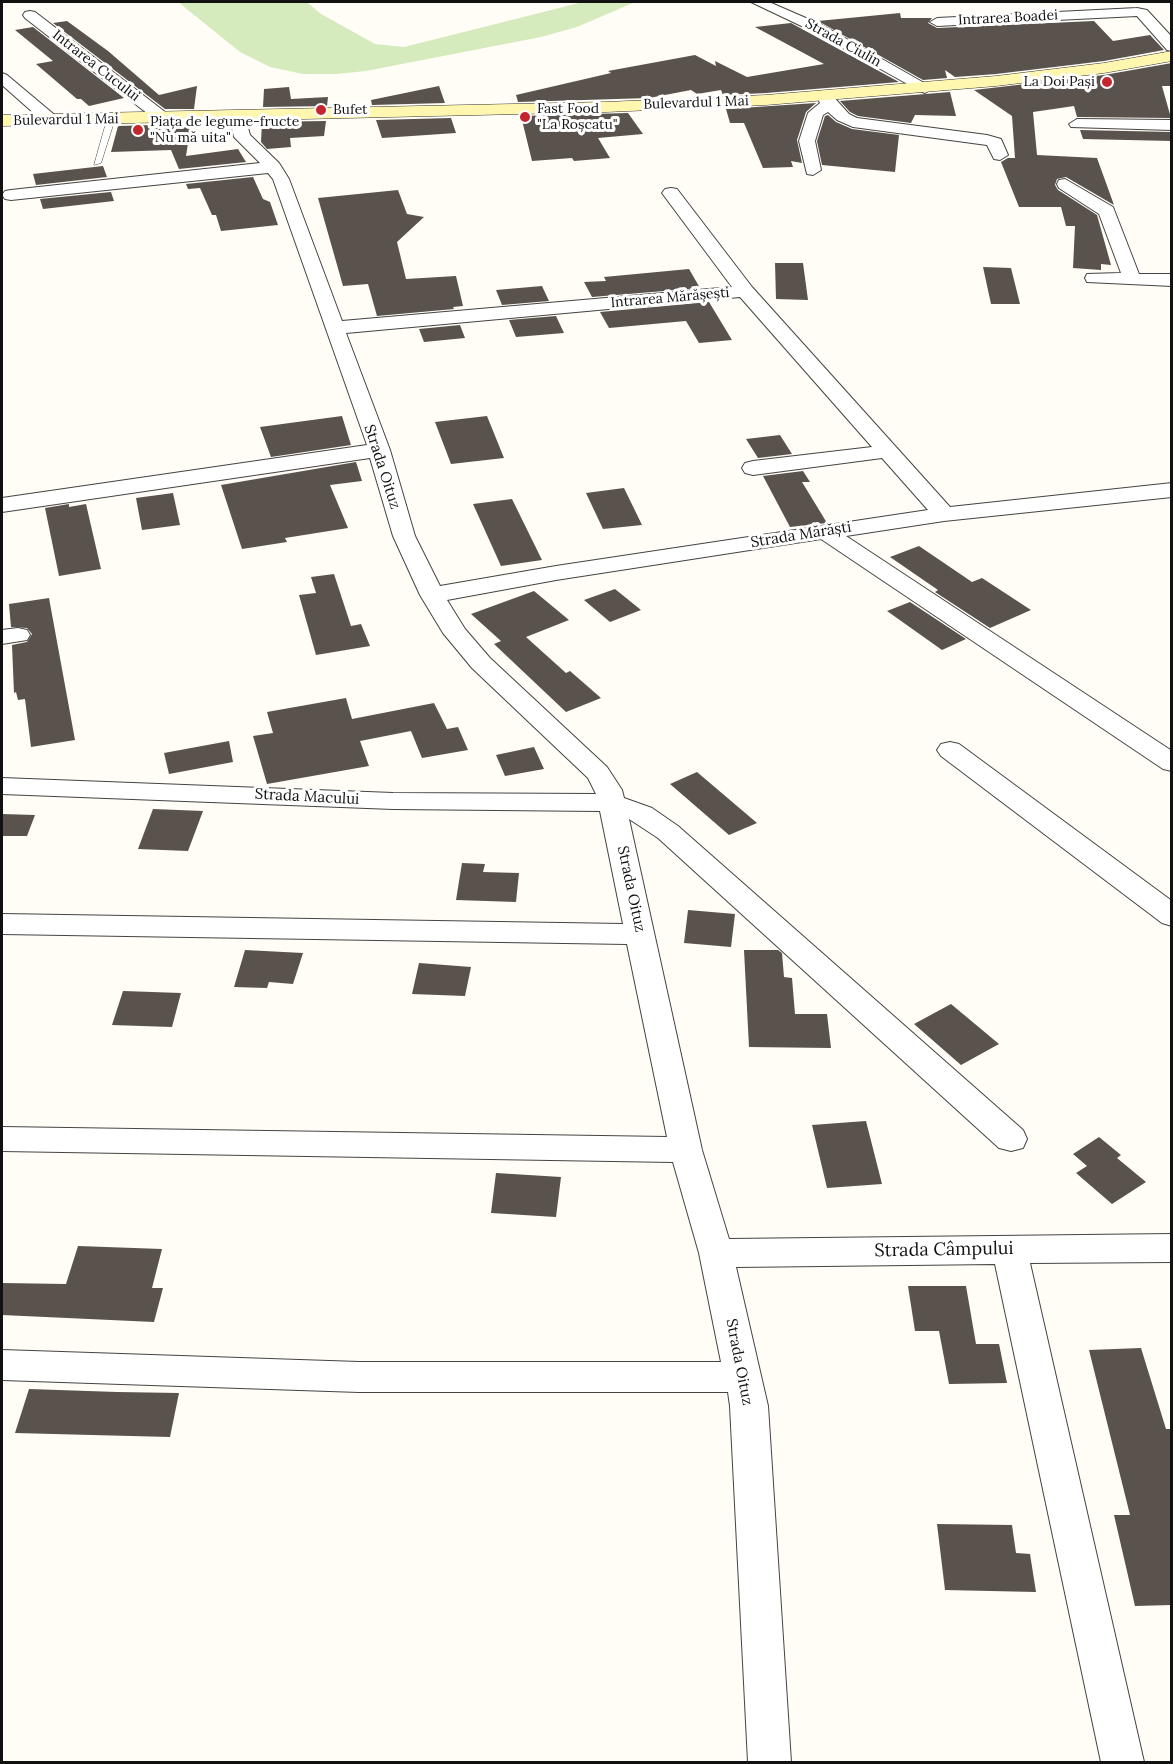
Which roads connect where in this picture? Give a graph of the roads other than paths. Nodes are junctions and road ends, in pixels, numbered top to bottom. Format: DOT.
graph roads {
  1 [pos="758,2"];
  2 [pos="30,15"];
  3 [pos="937,22"];
  4 [pos="1172,47"];
  5 [pos="1172,56"];
  6 [pos="2,78"];
  7 [pos="924,88"];
  8 [pos="827,100"];
  9 [pos="237,116"];
  10 [pos="163,118"];
  11 [pos="111,119"];
  12 [pos="51,120"];
  13 [pos="2,121"];
  14 [pos="1077,124"];
  15 [pos="1172,125"];
  16 [pos="1000,155"];
  17 [pos="97,163"];
  18 [pos="273,167"];
  19 [pos="813,170"];
  20 [pos="1065,184"];
  21 [pos="671,192"];
  22 [pos="11,195"];
  23 [pos="1094,278"];
  24 [pos="1132,279"];
  25 [pos="1172,280"];
  26 [pos="745,291"];
  27 [pos="333,328"];
  28 [pos="379,450"];
  29 [pos="888,451"];
  30 [pos="753,468"];
  31 [pos="1172,490"];
  32 [pos="2,505"];
  33 [pos="944,514"];
  34 [pos="824,531"];
  35 [pos="432,595"];
  36 [pos="950,750"];
  37 [pos="1172,763"];
  38 [pos="2,786"];
  39 [pos="613,803"];
  40 [pos="1172,916"];
  41 [pos="2,924"];
  42 [pos="641,934"];
  43 [pos="2,1139"];
  44 [pos="1011,1139"];
  45 [pos="686,1150"];
  46 [pos="1172,1248"];
  47 [pos="1009,1250"];
  48 [pos="716,1253"];
  49 [pos="2,1365"];
  50 [pos="744,1377"];
  51 [pos="770,1762"];
  52 [pos="1123,1762"];
  1 -- 7 [label="street, Strada Ciulin"];
  2 -- 10 [label="street, Intrarea Cucului"];
  3 -- 4 [label="street, Intrarea Boadei"];
  5 -- 7 [label="main road, Bulevardul 1 Mai"];
  6 -- 12 [label="street"];
  7 -- 8 [label="main road, Bulevardul 1 Mai"];
  8 -- 9 [label="main road, Bulevardul 1 Mai"];
  8 -- 16 [label="street"];
  8 -- 19 [label="street"];
  9 -- 10 [label="main road, Bulevardul 1 Mai"];
  9 -- 18 [label="street, Strada Oituz"];
  10 -- 11 [label="main road, Bulevardul 1 Mai"];
  11 -- 12 [label="main road, Bulevardul 1 Mai"];
  11 -- 17 [label="lane"];
  12 -- 13 [label="main road, Bulevardul 1 Mai"];
  14 -- 15 [label="street"];
  18 -- 22 [label="street"];
  18 -- 27 [label="street, Strada Oituz"];
  20 -- 24 [label="street"];
  21 -- 26 [label="street"];
  23 -- 24 [label="street"];
  24 -- 25 [label="street"];
  26 -- 27 [label="street, Intrarea Mărășești"];
  26 -- 29 [label="street, Intrarea Mărășești"];
  27 -- 28 [label="street, Strada Oituz"];
  28 -- 32 [label="street"];
  28 -- 35 [label="street, Strada Oituz"];
  29 -- 30 [label="street"];
  29 -- 33 [label="street, Intrarea Mărășești"];
  31 -- 33 [label="street, Strada Mărăști"];
  33 -- 34 [label="street, Strada Mărăști"];
  34 -- 35 [label="street, Strada Mărăști"];
  34 -- 37 [label="street"];
  35 -- 39 [label="street, Strada Oituz"];
  36 -- 40 [label="street"];
  38 -- 39 [label="street, Strada Macului"];
  39 -- 42 [label="street, Strada Oituz"];
  39 -- 44 [label="street"];
  41 -- 42 [label="street"];
  42 -- 45 [label="street, Strada Oituz"];
  43 -- 45 [label="street"];
  45 -- 48 [label="street, Strada Oituz"];
  46 -- 47 [label="street, Strada Câmpului"];
  47 -- 48 [label="street, Strada Câmpului"];
  47 -- 52 [label="street"];
  48 -- 50 [label="street, Strada Oituz"];
  49 -- 50 [label="street"];
  50 -- 51 [label="street, Strada Oituz"];
}
